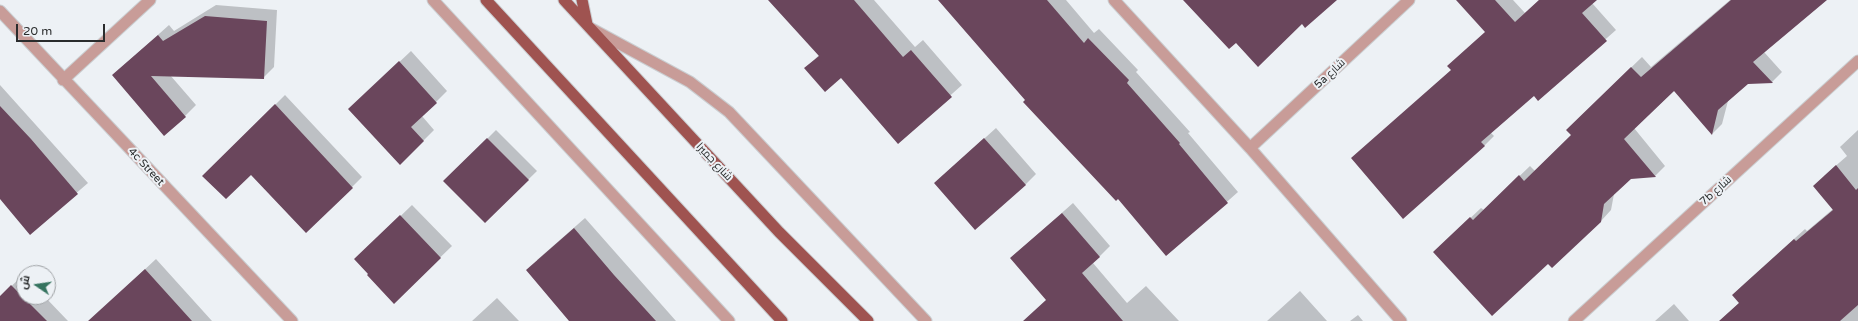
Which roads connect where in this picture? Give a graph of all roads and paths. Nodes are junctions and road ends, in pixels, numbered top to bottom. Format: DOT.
graph roads {
  1 [pos="150,0"];
  2 [pos="433,0"];
  3 [pos="486,0"];
  4 [pos="564,0"];
  5 [pos="582,0"];
  6 [pos="1114,0"];
  7 [pos="1409,0"];
  8 [pos="0,12"];
  9 [pos="588,27"];
  10 [pos="1858,61"];
  11 [pos="63,80"];
  12 [pos="1250,148"];
  13 [pos="292,321"];
  14 [pos="729,321"];
  15 [pos="782,321"];
  16 [pos="868,321"];
  17 [pos="926,321"];
  18 [pos="1401,321"];
  19 [pos="1574,321"];
  1 -- 11 [label="street"];
  2 -- 14 [label="street"];
  3 -- 15 [label="main road"];
  4 -- 9 [label="main road, شارع جميرا"];
  5 -- 9 [label="main road"];
  6 -- 12 [label="street"];
  7 -- 12 [label="street, 5a شارع"];
  8 -- 11 [label="street, 4c Street"];
  9 -- 16 [label="main road, شارع جميرا"];
  9 -- 17 [label="street"];
  10 -- 19 [label="street, 7b شارع"];
  11 -- 13 [label="street, 4c Street"];
  12 -- 18 [label="street"];
}
